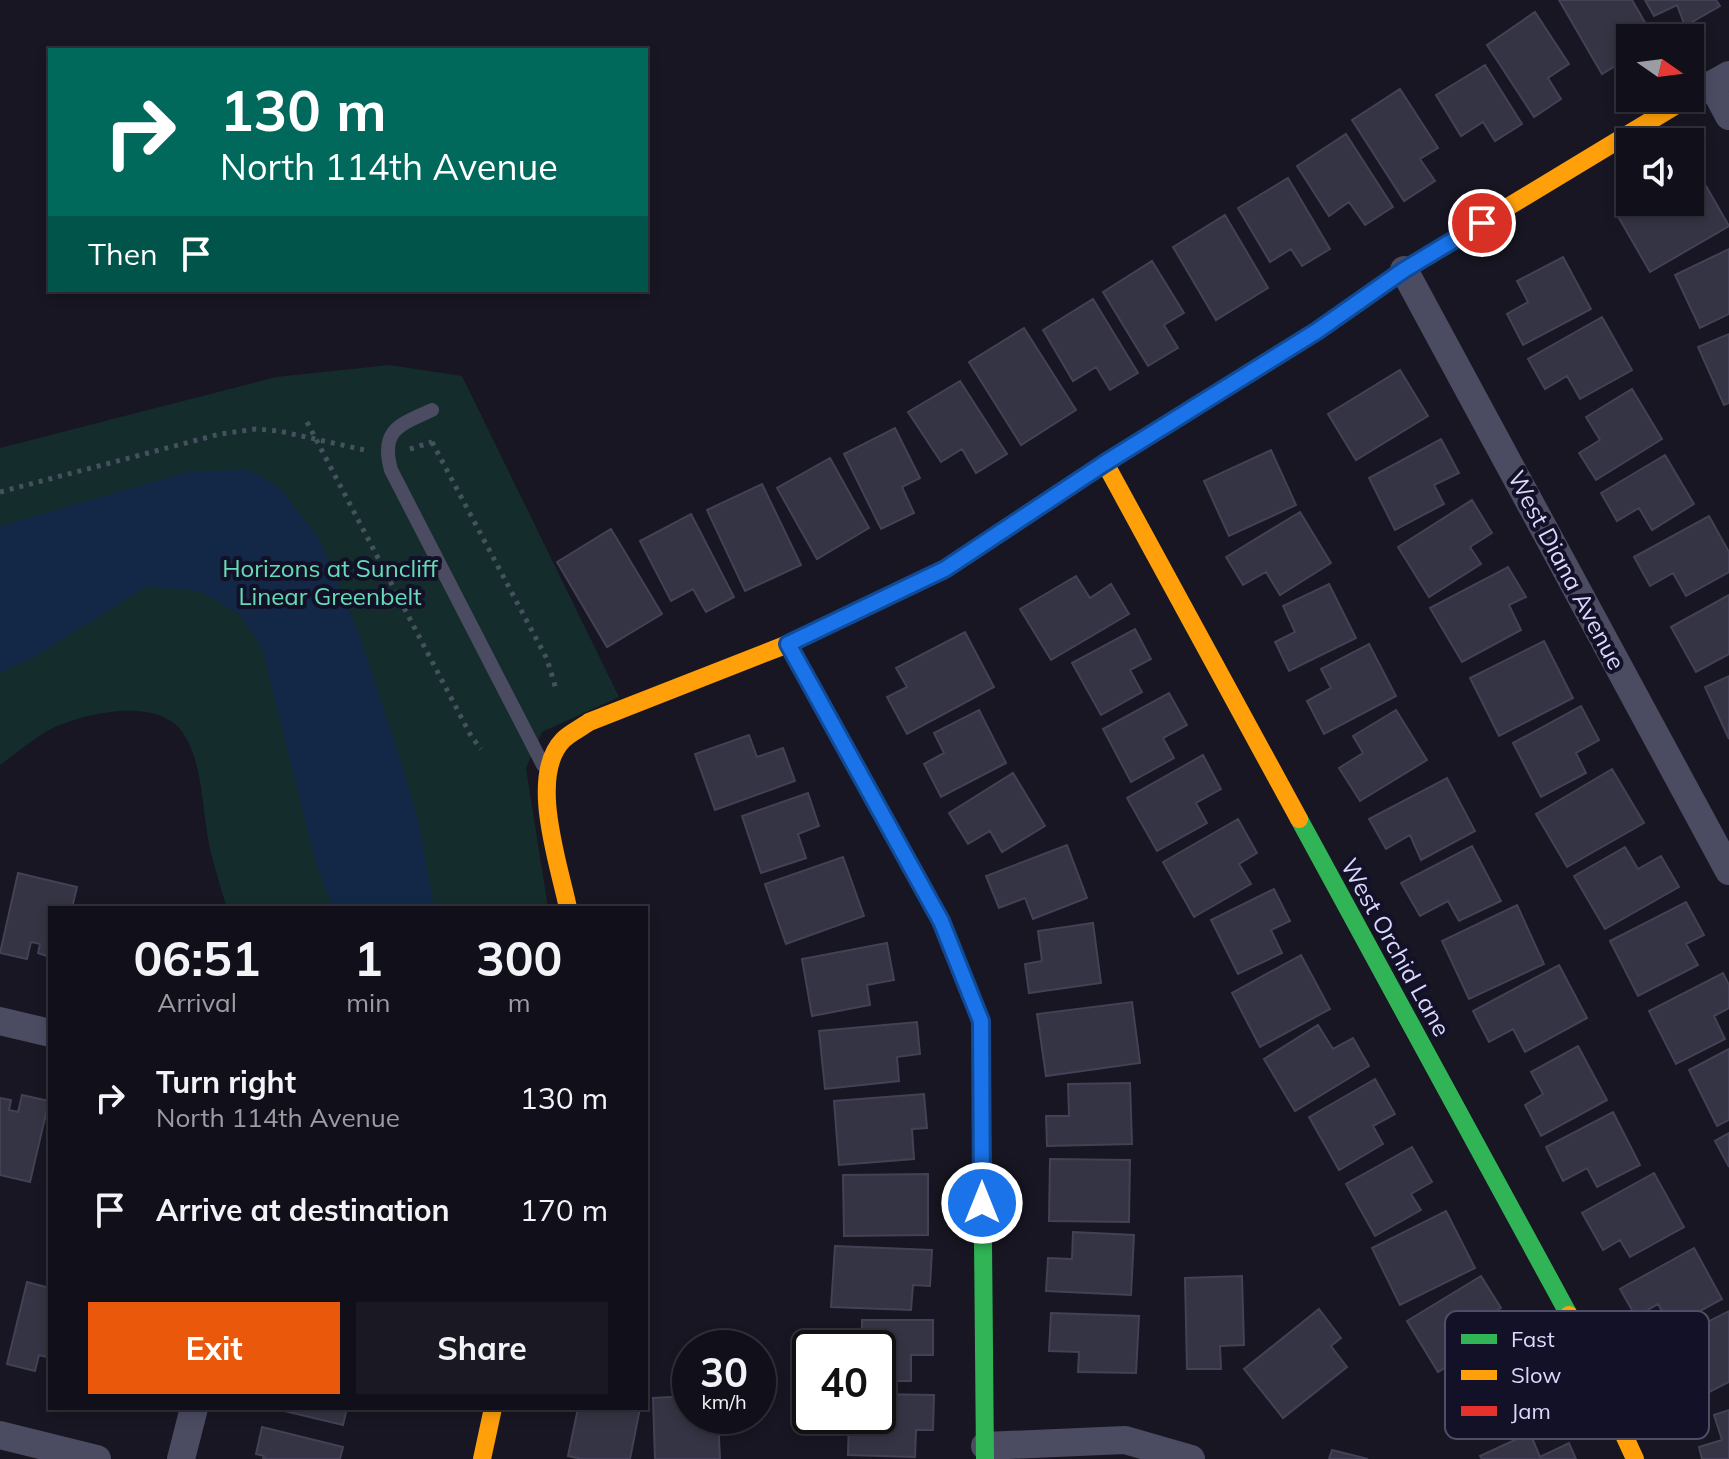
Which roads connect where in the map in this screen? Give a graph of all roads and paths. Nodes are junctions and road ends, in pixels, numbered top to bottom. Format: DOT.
graph roads {
  1 [pos="1705,88"];
  2 [pos="1729,116"];
  3 [pos="1404,270"];
  4 [pos="425,413"];
  5 [pos="307,422"];
  6 [pos="316,440"];
  7 [pos="432,442"];
  8 [pos="386,452"];
  9 [pos="1105,463"];
  10 [pos="0,492"];
  11 [pos="788,644"];
  12 [pos="556,689"];
  13 [pos="481,749"];
  14 [pos="547,772"];
  15 [pos="1729,871"];
  16 [pos="568,906"];
  17 [pos="0,1021"];
  18 [pos="48,1033"];
  19 [pos="1567,1311"];
  20 [pos="193,1410"];
  21 [pos="493,1410"];
  22 [pos="0,1435"];
  23 [pos="1626,1439"];
  24 [pos="985,1453"];
  25 [pos="97,1459"];
  26 [pos="181,1459"];
  27 [pos="482,1459"];
  28 [pos="1191,1459"];
  29 [pos="1635,1459"];
  1 -- 2 [label="street"];
  1 -- 3 [label="street"];
  3 -- 9 [label="street"];
  3 -- 15 [label="street, West Diana Avenue"];
  4 -- 7 [label="path"];
  4 -- 8 [label="lane"];
  5 -- 6 [label="path"];
  6 -- 8 [label="path"];
  6 -- 10 [label="path"];
  6 -- 13 [label="path"];
  7 -- 8 [label="path"];
  7 -- 12 [label="path"];
  8 -- 14 [label="lane"];
  9 -- 11 [label="street"];
  9 -- 19 [label="street, West Orchid Lane"];
  11 -- 14 [label="street"];
  11 -- 24 [label="street"];
  14 -- 16 [label="street"];
  17 -- 18 [label="street"];
  20 -- 26 [label="street"];
  21 -- 27 [label="street"];
  22 -- 25 [label="street"];
  23 -- 29 [label="street, West Orchid Lane"];
  24 -- 28 [label="street"];
}
